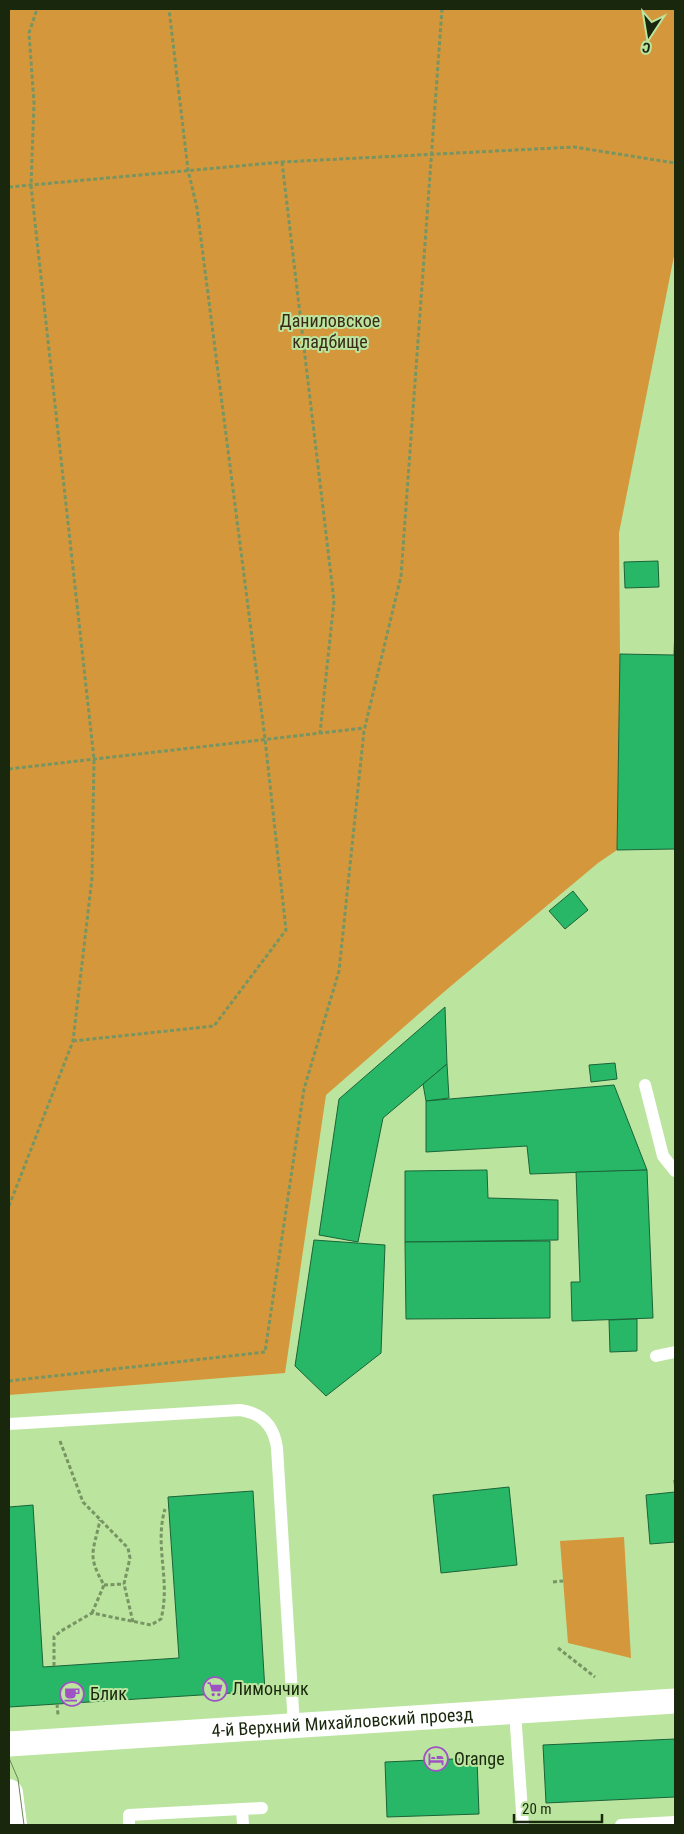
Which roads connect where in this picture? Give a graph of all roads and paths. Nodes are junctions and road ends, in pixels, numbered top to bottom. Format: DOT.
graph roads {
  1 [pos="37,9"];
  2 [pos="169,9"];
  3 [pos="442,9"];
  4 [pos="433,153"];
  5 [pos="282,162"];
  6 [pos="675,163"];
  7 [pos="188,170"];
  8 [pos="31,186"];
  9 [pos="9,187"];
  10 [pos="364,728"];
  11 [pos="320,733"];
  12 [pos="265,739"];
  13 [pos="94,759"];
  14 [pos="9,769"];
  15 [pos="73,1041"];
  16 [pos="645,1085"];
  17 [pos="663,1156"];
  18 [pos="675,1161"];
  19 [pos="675,1171"];
  20 [pos="9,1206"];
  21 [pos="675,1352"];
  22 [pos="656,1356"];
  23 [pos="9,1381"];
  24 [pos="53,1421"];
  25 [pos="9,1424"];
  26 [pos="165,1509"];
  27 [pos="100,1520"];
  28 [pos="563,1581"];
  29 [pos="553,1582"];
  30 [pos="124,1584"];
  31 [pos="104,1585"];
  32 [pos="92,1613"];
  33 [pos="133,1622"];
  34 [pos="558,1648"];
  35 [pos="54,1666"];
  36 [pos="602,1683"];
  37 [pos="675,1701"];
  38 [pos="515,1712"];
  39 [pos="294,1726"];
  40 [pos="9,1744"];
  41 [pos="9,1793"];
  42 [pos="262,1808"];
  43 [pos="242,1809"];
  44 [pos="675,1822"];
  45 [pos="13,1825"];
  46 [pos="129,1825"];
  47 [pos="243,1825"];
  48 [pos="523,1825"];
  49 [pos="621,1825"];
  1 -- 8 [label="path"];
  2 -- 7 [label="path"];
  3 -- 4 [label="path"];
  4 -- 5 [label="path"];
  4 -- 6 [label="path"];
  4 -- 10 [label="path"];
  5 -- 7 [label="path"];
  5 -- 11 [label="path"];
  7 -- 8 [label="path"];
  7 -- 12 [label="path"];
  8 -- 9 [label="path"];
  8 -- 13 [label="path"];
  10 -- 11 [label="path"];
  10 -- 23 [label="path"];
  11 -- 12 [label="path"];
  12 -- 13 [label="path"];
  12 -- 15 [label="path"];
  13 -- 14 [label="path"];
  13 -- 15 [label="path"];
  15 -- 20 [label="path"];
  16 -- 17 [label="lane"];
  17 -- 18 [label="lane"];
  17 -- 19 [label="lane"];
  21 -- 22 [label="lane"];
  24 -- 25 [label="lane"];
  24 -- 27 [label="path"];
  24 -- 39 [label="lane"];
  26 -- 33 [label="path"];
  27 -- 30 [label="path"];
  27 -- 31 [label="path"];
  28 -- 29 [label="path"];
  30 -- 31 [label="path"];
  30 -- 33 [label="path"];
  31 -- 32 [label="path"];
  32 -- 33 [label="path"];
  32 -- 35 [label="path"];
  34 -- 36 [label="path"];
  37 -- 38 [label="street, 4-й Верхний Михайловский проезд"];
  38 -- 39 [label="street, 4-й Верхний Михайловский проезд"];
  38 -- 48 [label="lane"];
  39 -- 40 [label="street, 4-й Верхний Михайловский проезд"];
  41 -- 45 [label="street"];
  42 -- 43 [label="lane"];
  43 -- 46 [label="lane"];
  43 -- 47 [label="lane"];
  44 -- 49 [label="lane"];
}
